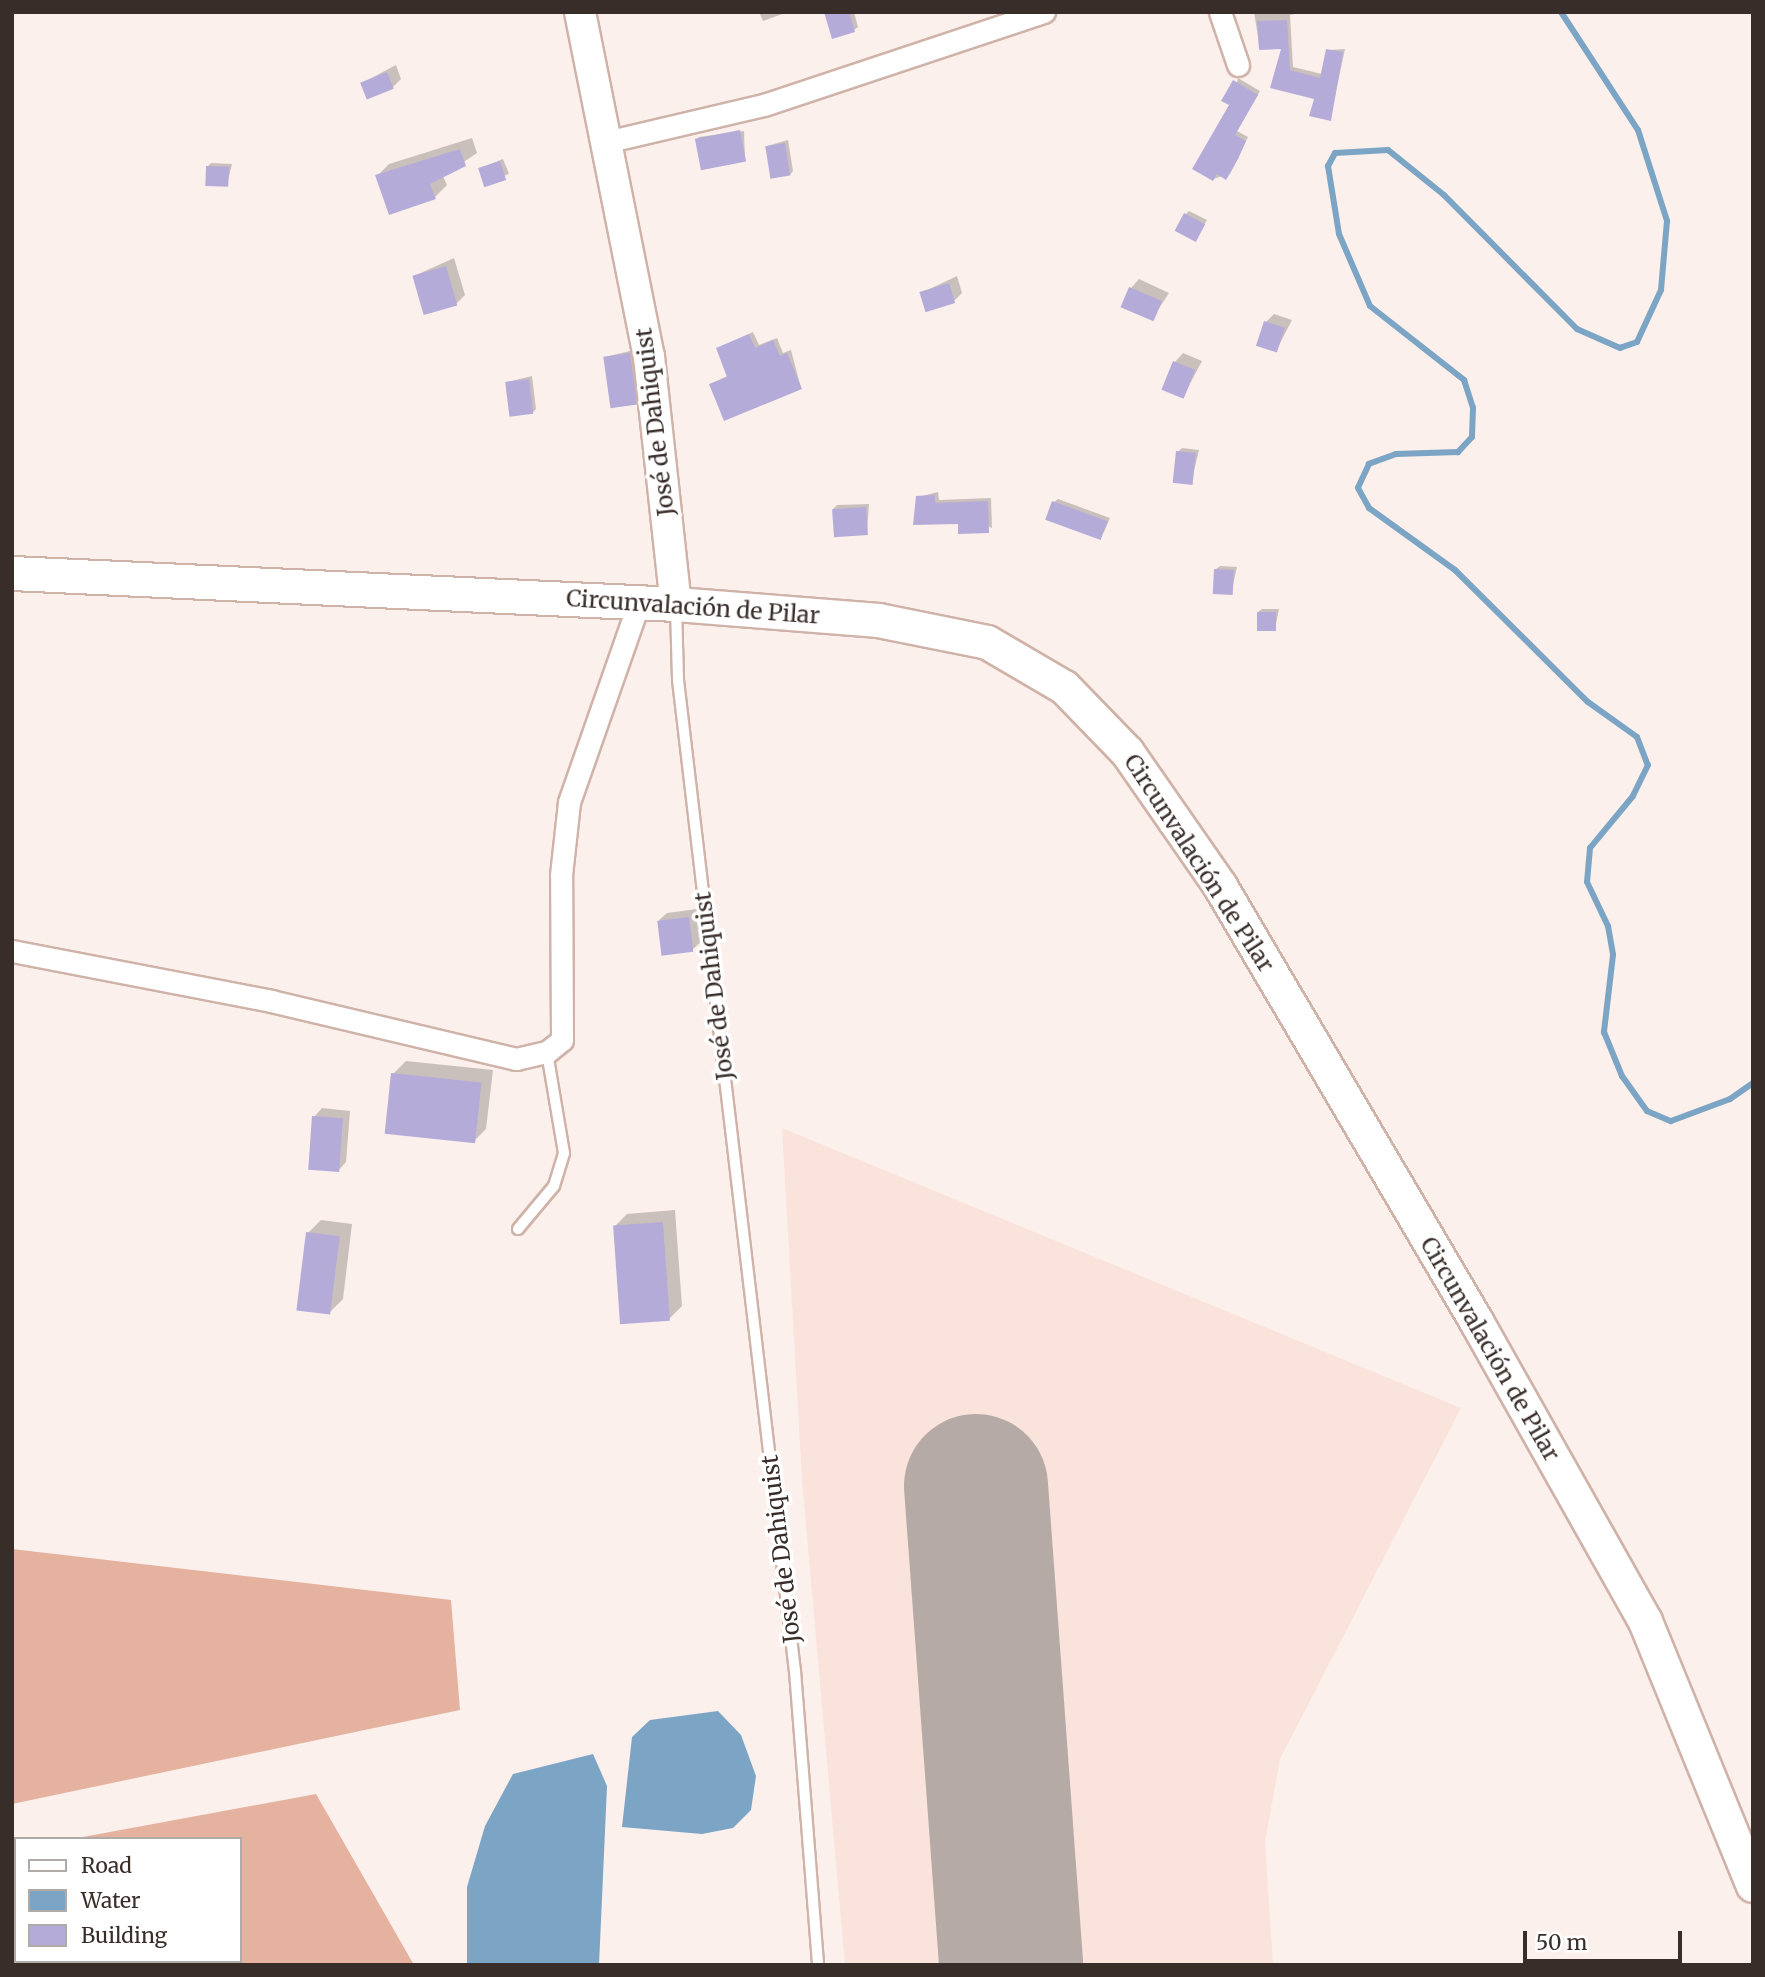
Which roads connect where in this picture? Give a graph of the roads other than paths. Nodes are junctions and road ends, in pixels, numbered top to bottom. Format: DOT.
graph roads {
  1 [pos="580,12"];
  2 [pos="1044,12"];
  3 [pos="1220,12"];
  4 [pos="1238,65"];
  5 [pos="610,141"];
  6 [pos="12,573"];
  7 [pos="639,602"];
  8 [pos="676,604"];
  9 [pos="12,951"];
  10 [pos="547,1052"];
  11 [pos="518,1229"];
  12 [pos="1753,1885"];
  13 [pos="818,1965"];
  1 -- 5 [label="main road, José de Dahiquist"];
  2 -- 5 [label="street"];
  3 -- 4 [label="street"];
  5 -- 8 [label="main road, José de Dahiquist"];
  6 -- 7 [label="main road, Circunvalación de Pilar"];
  7 -- 8 [label="main road, Circunvalación de Pilar"];
  7 -- 10 [label="street"];
  8 -- 12 [label="main road, Circunvalación de Pilar"];
  8 -- 13 [label="lane, José de Dahiquist"];
  9 -- 10 [label="street"];
  10 -- 11 [label="lane"];
}
